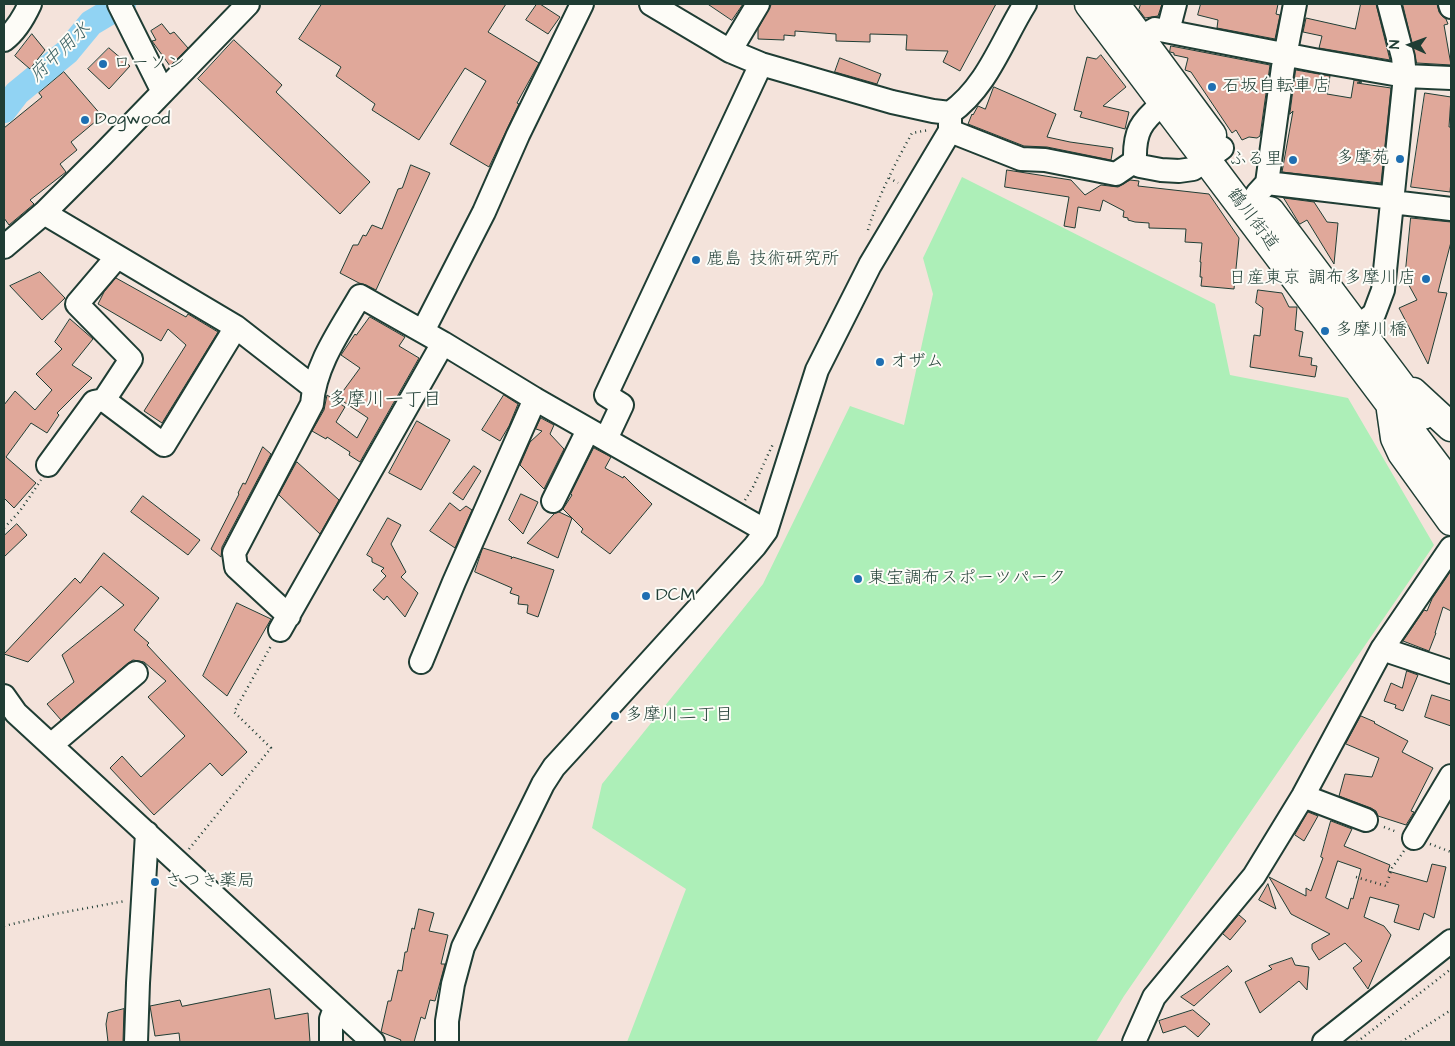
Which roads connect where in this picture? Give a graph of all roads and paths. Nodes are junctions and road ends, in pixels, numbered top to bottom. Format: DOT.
graph roads {
  1 [pos="14,4"];
  2 [pos="30,4"];
  3 [pos="248,4"];
  4 [pos="582,4"];
  5 [pos="651,4"];
  6 [pos="758,4"];
  7 [pos="1024,4"];
  8 [pos="1089,4"];
  9 [pos="1115,4"];
  10 [pos="1175,4"];
  11 [pos="1295,4"];
  12 [pos="1389,4"];
  13 [pos="122,9"];
  14 [pos="4,22"];
  15 [pos="1168,31"];
  16 [pos="1139,38"];
  17 [pos="4,40"];
  18 [pos="730,51"];
  19 [pos="1285,54"];
  20 [pos="761,64"];
  21 [pos="1405,76"];
  22 [pos="1451,78"];
  23 [pos="163,92"];
  24 [pos="1163,103"];
  25 [pos="943,124"];
  26 [pos="1214,154"];
  27 [pos="1135,161"];
  28 [pos="889,178"];
  29 [pos="901,184"];
  30 [pos="1262,189"];
  31 [pos="1392,202"];
  32 [pos="1451,209"];
  33 [pos="44,213"];
  34 [pos="866,237"];
  35 [pos="4,247"];
  36 [pos="116,257"];
  37 [pos="1357,326"];
  38 [pos="236,327"];
  39 [pos="422,331"];
  40 [pos="443,343"];
  41 [pos="313,387"];
  42 [pos="1393,390"];
  43 [pos="535,399"];
  44 [pos="104,400"];
  45 [pos="1451,427"];
  46 [pos="597,434"];
  47 [pos="1451,453"];
  48 [pos="48,465"];
  49 [pos="1451,485"];
  50 [pos="553,501"];
  51 [pos="1451,521"];
  52 [pos="4,528"];
  53 [pos="766,531"];
  54 [pos="1451,548"];
  55 [pos="284,623"];
  56 [pos="1382,649"];
  57 [pos="421,662"];
  58 [pos="1451,672"];
  59 [pos="136,673"];
  60 [pos="4,696"];
  61 [pos="52,745"];
  62 [pos="1450,780"];
  63 [pos="1302,796"];
  64 [pos="1366,820"];
  65 [pos="147,833"];
  66 [pos="1414,838"];
  67 [pos="178,862"];
  68 [pos="1356,877"];
  69 [pos="143,898"];
  70 [pos="4,926"];
  71 [pos="1451,941"];
  72 [pos="1451,969"];
  73 [pos="335,1008"];
  74 [pos="1451,1010"];
  75 [pos="136,1042"];
  76 [pos="331,1042"];
  77 [pos="373,1042"];
  78 [pos="447,1042"];
  79 [pos="1134,1042"];
  80 [pos="1324,1042"];
  81 [pos="1357,1042"];
  82 [pos="1400,1042"];
  1 -- 14 [label="street"];
  2 -- 17 [label="street"];
  3 -- 23 [label="street"];
  4 -- 39 [label="street"];
  5 -- 18 [label="street"];
  6 -- 18 [label="street"];
  7 -- 25 [label="street"];
  8 -- 24 [label="main road, 鶴川街道"];
  9 -- 16 [label="main road, 鶴川街道"];
  10 -- 15 [label="street"];
  11 -- 19 [label="street"];
  12 -- 21 [label="street"];
  13 -- 23 [label="street"];
  15 -- 16 [label="street"];
  15 -- 19 [label="street"];
  16 -- 26 [label="main road, 鶴川街道"];
  18 -- 20 [label="street"];
  19 -- 21 [label="street"];
  19 -- 30 [label="street"];
  20 -- 25 [label="street"];
  20 -- 46 [label="street"];
  21 -- 22 [label="street"];
  21 -- 31 [label="street"];
  23 -- 33 [label="street"];
  24 -- 26 [label="main road, 鶴川街道"];
  24 -- 27 [label="street"];
  25 -- 27 [label="street"];
  25 -- 28 [label="path"];
  25 -- 53 [label="street"];
  26 -- 27 [label="street"];
  26 -- 30 [label="main road, 鶴川街道"];
  26 -- 42 [label="main road, 鶴川街道"];
  28 -- 29 [label="path"];
  28 -- 34 [label="path"];
  30 -- 31 [label="street"];
  30 -- 37 [label="main road, 鶴川街道"];
  31 -- 32 [label="street"];
  31 -- 37 [label="street"];
  33 -- 35 [label="street"];
  33 -- 36 [label="street"];
  36 -- 38 [label="street"];
  36 -- 44 [label="street"];
  37 -- 42 [label="main road, 鶴川街道"];
  38 -- 41 [label="street"];
  38 -- 44 [label="street"];
  39 -- 40 [label="street"];
  39 -- 41 [label="street"];
  40 -- 43 [label="street"];
  40 -- 55 [label="street"];
  41 -- 55 [label="street"];
  42 -- 45 [label="main road"];
  42 -- 47 [label="main road, 鶴川街道"];
  42 -- 49 [label="main road, 鶴川街道"];
  42 -- 51 [label="main road"];
  43 -- 46 [label="street"];
  43 -- 57 [label="street"];
  44 -- 48 [label="street"];
  46 -- 50 [label="street"];
  46 -- 53 [label="street"];
  48 -- 52 [label="path"];
  53 -- 78 [label="street"];
  54 -- 56 [label="street"];
  55 -- 67 [label="path"];
  56 -- 58 [label="street"];
  56 -- 63 [label="street"];
  59 -- 61 [label="street"];
  60 -- 61 [label="street"];
  61 -- 65 [label="street"];
  62 -- 66 [label="street"];
  63 -- 64 [label="street"];
  63 -- 79 [label="street"];
  64 -- 66 [label="path"];
  65 -- 67 [label="street"];
  65 -- 69 [label="street"];
  66 -- 68 [label="path"];
  67 -- 73 [label="street"];
  69 -- 70 [label="path"];
  69 -- 75 [label="street"];
  71 -- 80 [label="street"];
  72 -- 81 [label="path"];
  73 -- 76 [label="street"];
  73 -- 77 [label="street"];
  74 -- 82 [label="path"];
}
